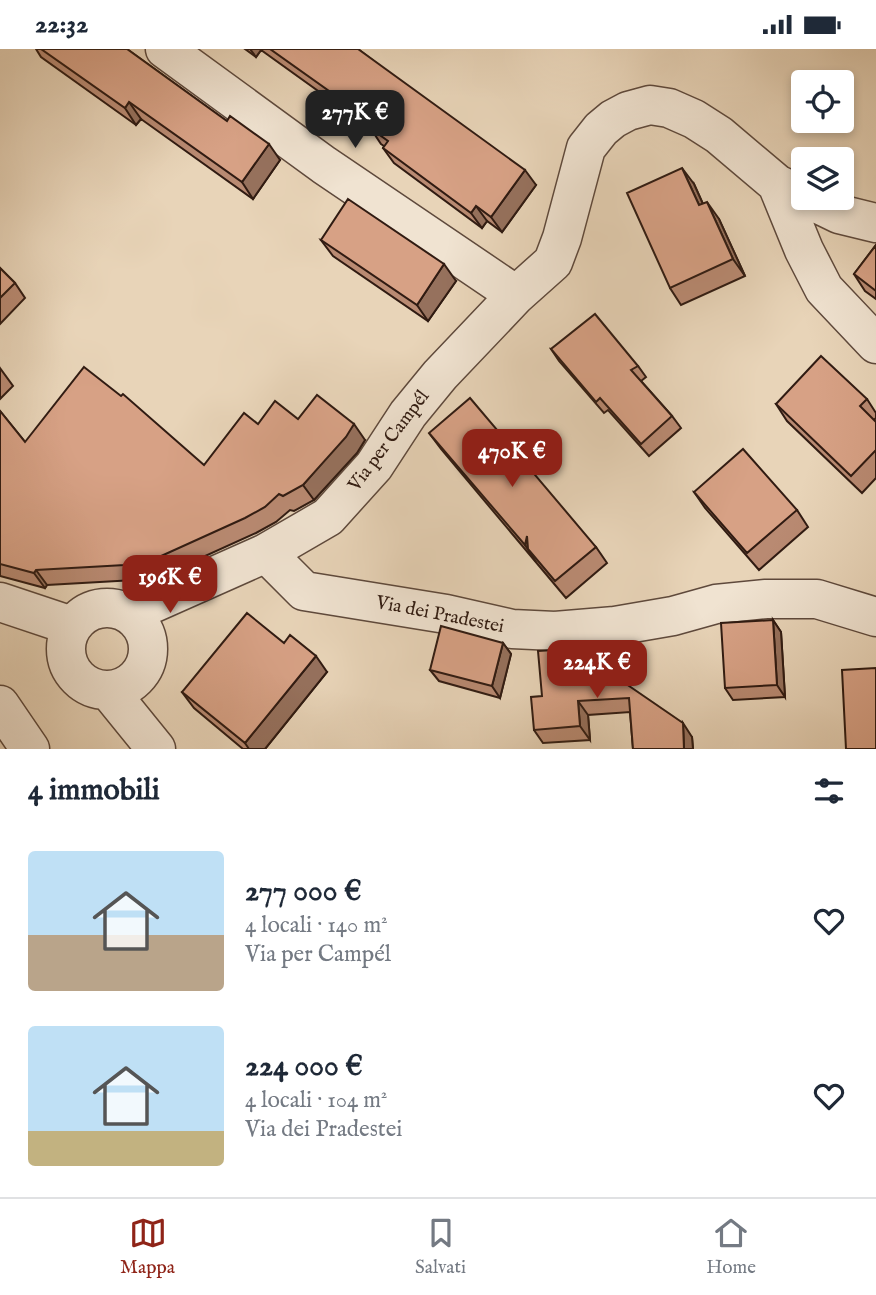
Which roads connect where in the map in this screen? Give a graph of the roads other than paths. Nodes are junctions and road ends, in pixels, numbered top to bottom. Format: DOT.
graph roads {
  1 [pos="164,49"];
  2 [pos="791,190"];
  3 [pos="798,210"];
  4 [pos="831,210"];
  5 [pos="876,223"];
  6 [pos="516,295"];
  7 [pos="876,344"];
  8 [pos="267,553"];
  9 [pos="0,602"];
  10 [pos="130,614"];
  11 [pos="876,617"];
  12 [pos="72,626"];
  13 [pos="109,691"];
  14 [pos="0,705"];
  15 [pos="30,749"];
  16 [pos="156,749"];
  1 -- 6 [label="street"];
  2 -- 6 [label="street, Via per Campél"];
  3 -- 7 [label="street, Via per Campél"];
  4 -- 5 [label="street, Via per Campél"];
  6 -- 8 [label="street, Via per Campél"];
  8 -- 10 [label="street, Via per Campél"];
  8 -- 11 [label="street, Via dei Pradestei"];
  9 -- 12 [label="street"];
  10 -- 12 [label="street"];
  10 -- 13 [label="street"];
  12 -- 13 [label="street"];
  13 -- 16 [label="street"];
  14 -- 15 [label="street"];
}
